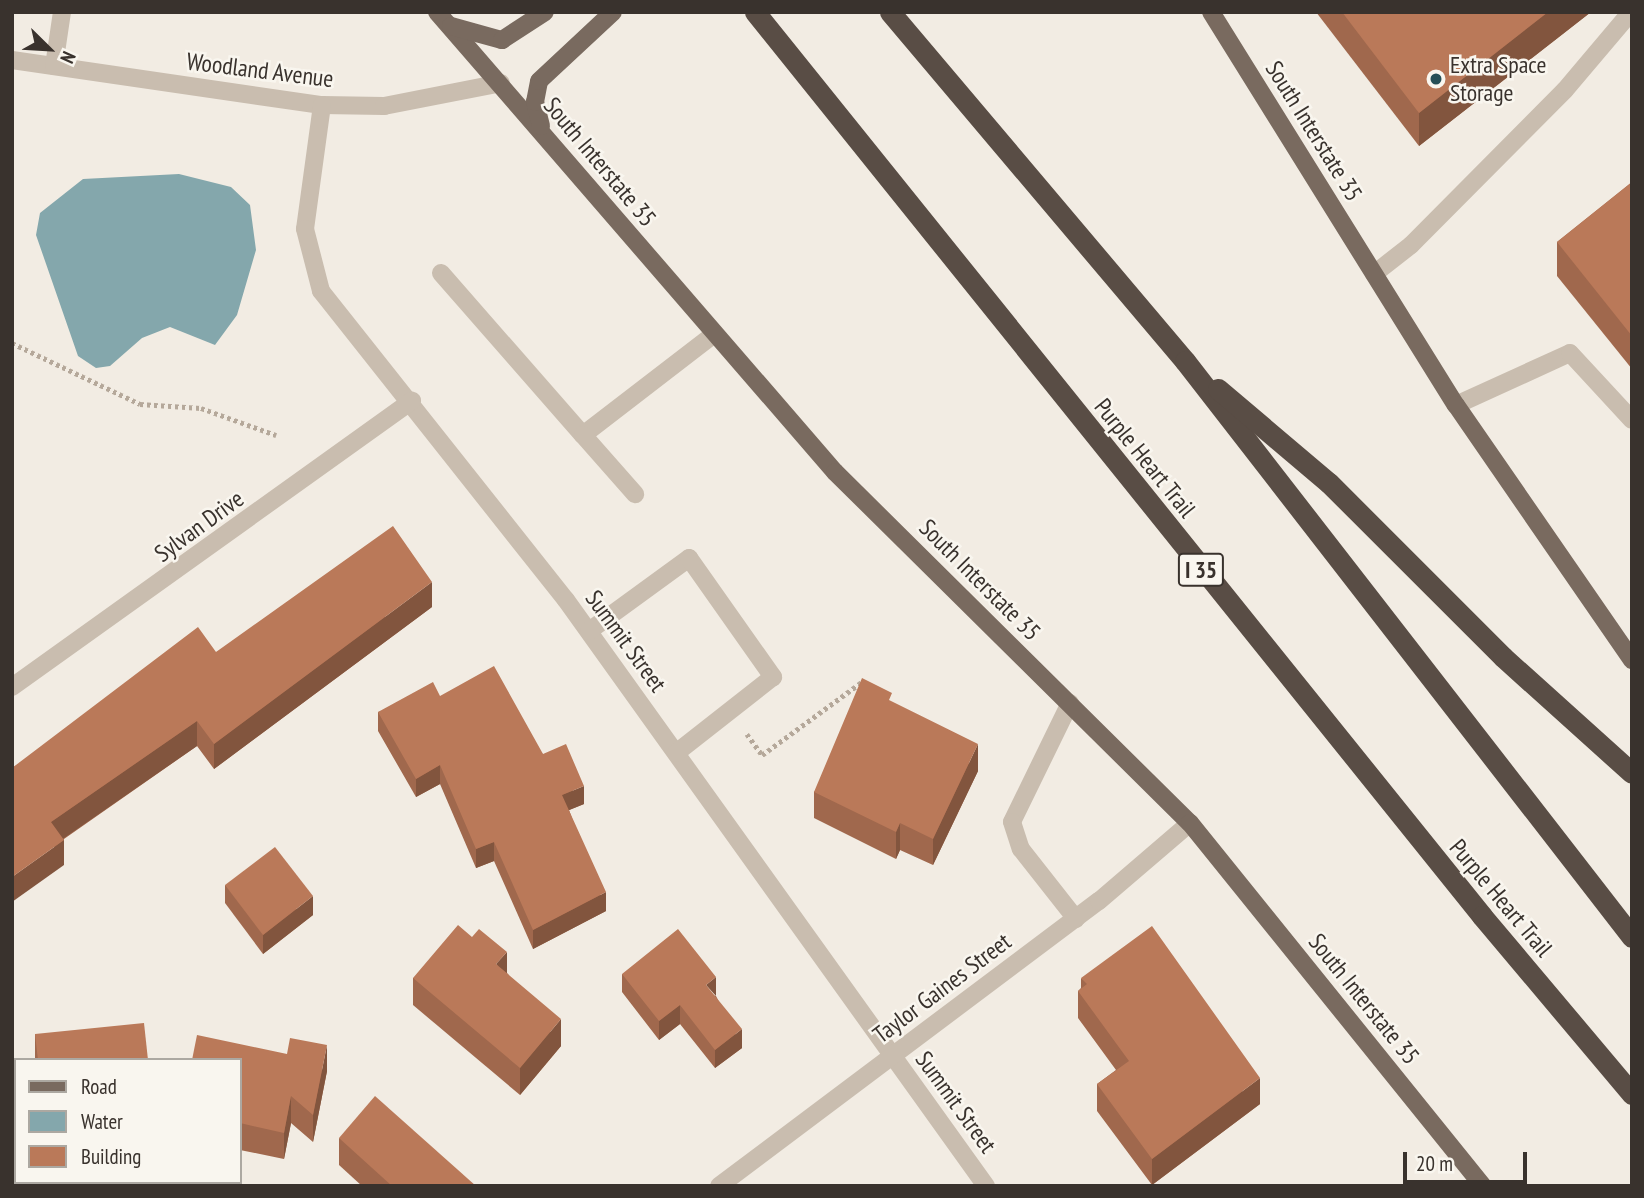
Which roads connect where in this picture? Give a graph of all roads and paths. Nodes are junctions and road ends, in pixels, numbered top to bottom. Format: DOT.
graph roads {
  1 [pos="62,12"];
  2 [pos="545,12"];
  3 [pos="613,12"];
  4 [pos="755,12"];
  5 [pos="890,12"];
  6 [pos="1211,12"];
  7 [pos="1631,12"];
  8 [pos="442,19"];
  9 [pos="12,60"];
  10 [pos="54,66"];
  11 [pos="501,83"];
  12 [pos="322,105"];
  13 [pos="542,131"];
  14 [pos="441,273"];
  15 [pos="1374,274"];
  16 [pos="714,334"];
  17 [pos="12,343"];
  18 [pos="1185,361"];
  19 [pos="412,401"];
  20 [pos="1456,405"];
  21 [pos="1632,420"];
  22 [pos="276,435"];
  23 [pos="583,435"];
  24 [pos="635,494"];
  25 [pos="589,631"];
  26 [pos="1632,660"];
  27 [pos="863,681"];
  28 [pos="12,687"];
  29 [pos="1070,703"];
  30 [pos="730,710"];
  31 [pos="676,753"];
  32 [pos="1632,773"];
  33 [pos="1190,823"];
  34 [pos="1076,919"];
  35 [pos="1632,937"];
  36 [pos="892,1055"];
  37 [pos="1632,1094"];
  38 [pos="719,1186"];
  39 [pos="986,1186"];
  40 [pos="1483,1186"];
  1 -- 10 [label="street"];
  2 -- 8 [label="main road"];
  3 -- 13 [label="main road"];
  4 -- 37 [label="highway, Purple Heart Trail / I 35"];
  5 -- 18 [label="highway"];
  6 -- 15 [label="main road, South Interstate 35"];
  7 -- 15 [label="street"];
  8 -- 11 [label="main road, South Interstate 35"];
  9 -- 10 [label="street, Woodland Avenue"];
  10 -- 12 [label="street, Woodland Avenue"];
  11 -- 12 [label="street, Woodland Avenue"];
  11 -- 13 [label="main road, South Interstate 35"];
  12 -- 19 [label="street, Summit Street"];
  13 -- 16 [label="main road, South Interstate 35"];
  14 -- 23 [label="street"];
  15 -- 20 [label="main road, South Interstate 35"];
  16 -- 23 [label="street"];
  16 -- 29 [label="main road, South Interstate 35"];
  17 -- 22 [label="path"];
  18 -- 32 [label="highway"];
  18 -- 35 [label="highway"];
  19 -- 25 [label="street, Summit Street"];
  19 -- 28 [label="street, Sylvan Drive"];
  20 -- 21 [label="street"];
  20 -- 26 [label="main road, South Interstate 35"];
  23 -- 24 [label="street"];
  25 -- 30 [label="street"];
  25 -- 31 [label="street, Summit Street"];
  27 -- 30 [label="path"];
  29 -- 33 [label="main road, South Interstate 35"];
  29 -- 34 [label="street"];
  30 -- 31 [label="street"];
  31 -- 36 [label="street, Summit Street"];
  33 -- 34 [label="street, Taylor Gaines Street"];
  33 -- 40 [label="main road, South Interstate 35"];
  34 -- 36 [label="street, Taylor Gaines Street"];
  36 -- 38 [label="street, Taylor Gaines Street"];
  36 -- 39 [label="street, Summit Street"];
}
